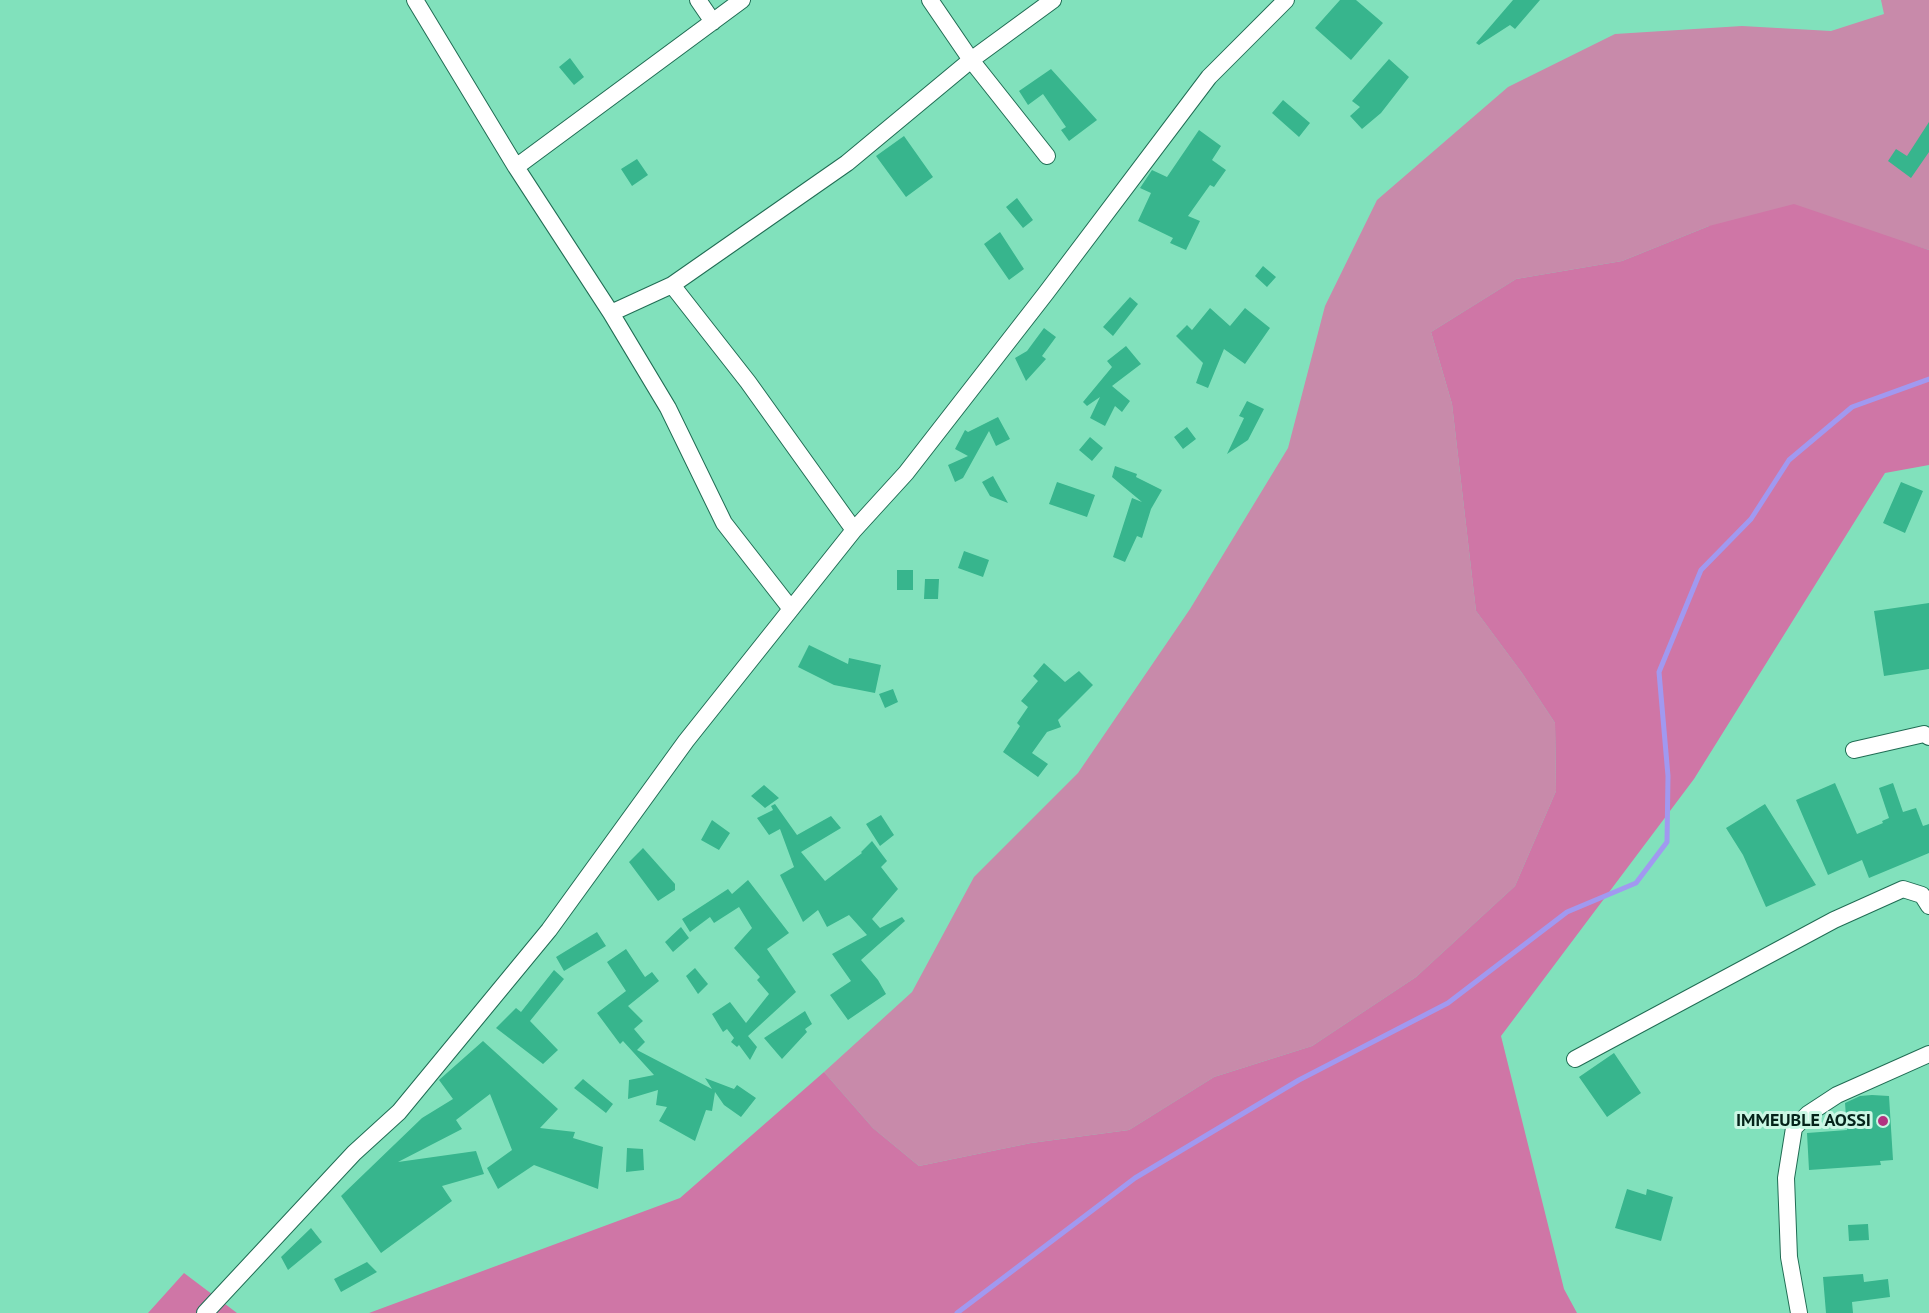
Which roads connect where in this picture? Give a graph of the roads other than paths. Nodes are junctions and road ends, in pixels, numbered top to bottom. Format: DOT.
graph roads {
  1 [pos="415,0"];
  2 [pos="698,0"];
  3 [pos="741,0"];
  4 [pos="930,0"];
  5 [pos="1053,0"];
  6 [pos="1286,0"];
  7 [pos="713,22"];
  8 [pos="972,60"];
  9 [pos="1047,156"];
  10 [pos="516,167"];
  11 [pos="672,285"];
  12 [pos="611,313"];
  13 [pos="854,530"];
  14 [pos="791,609"];
  15 [pos="1929,737"];
  16 [pos="1854,750"];
  17 [pos="1929,906"];
  18 [pos="1929,1054"];
  19 [pos="1575,1059"];
  20 [pos="205,1313"];
  21 [pos="1799,1313"];
  1 -- 10 [label="street"];
  2 -- 7 [label="street"];
  3 -- 7 [label="street"];
  4 -- 8 [label="street"];
  5 -- 8 [label="street"];
  6 -- 13 [label="street"];
  7 -- 10 [label="street"];
  8 -- 9 [label="street"];
  8 -- 11 [label="street"];
  10 -- 12 [label="street"];
  11 -- 12 [label="street"];
  11 -- 13 [label="street"];
  12 -- 14 [label="street"];
  13 -- 14 [label="street"];
  14 -- 20 [label="street"];
  15 -- 16 [label="street"];
  17 -- 19 [label="street"];
  18 -- 21 [label="street"];
}
